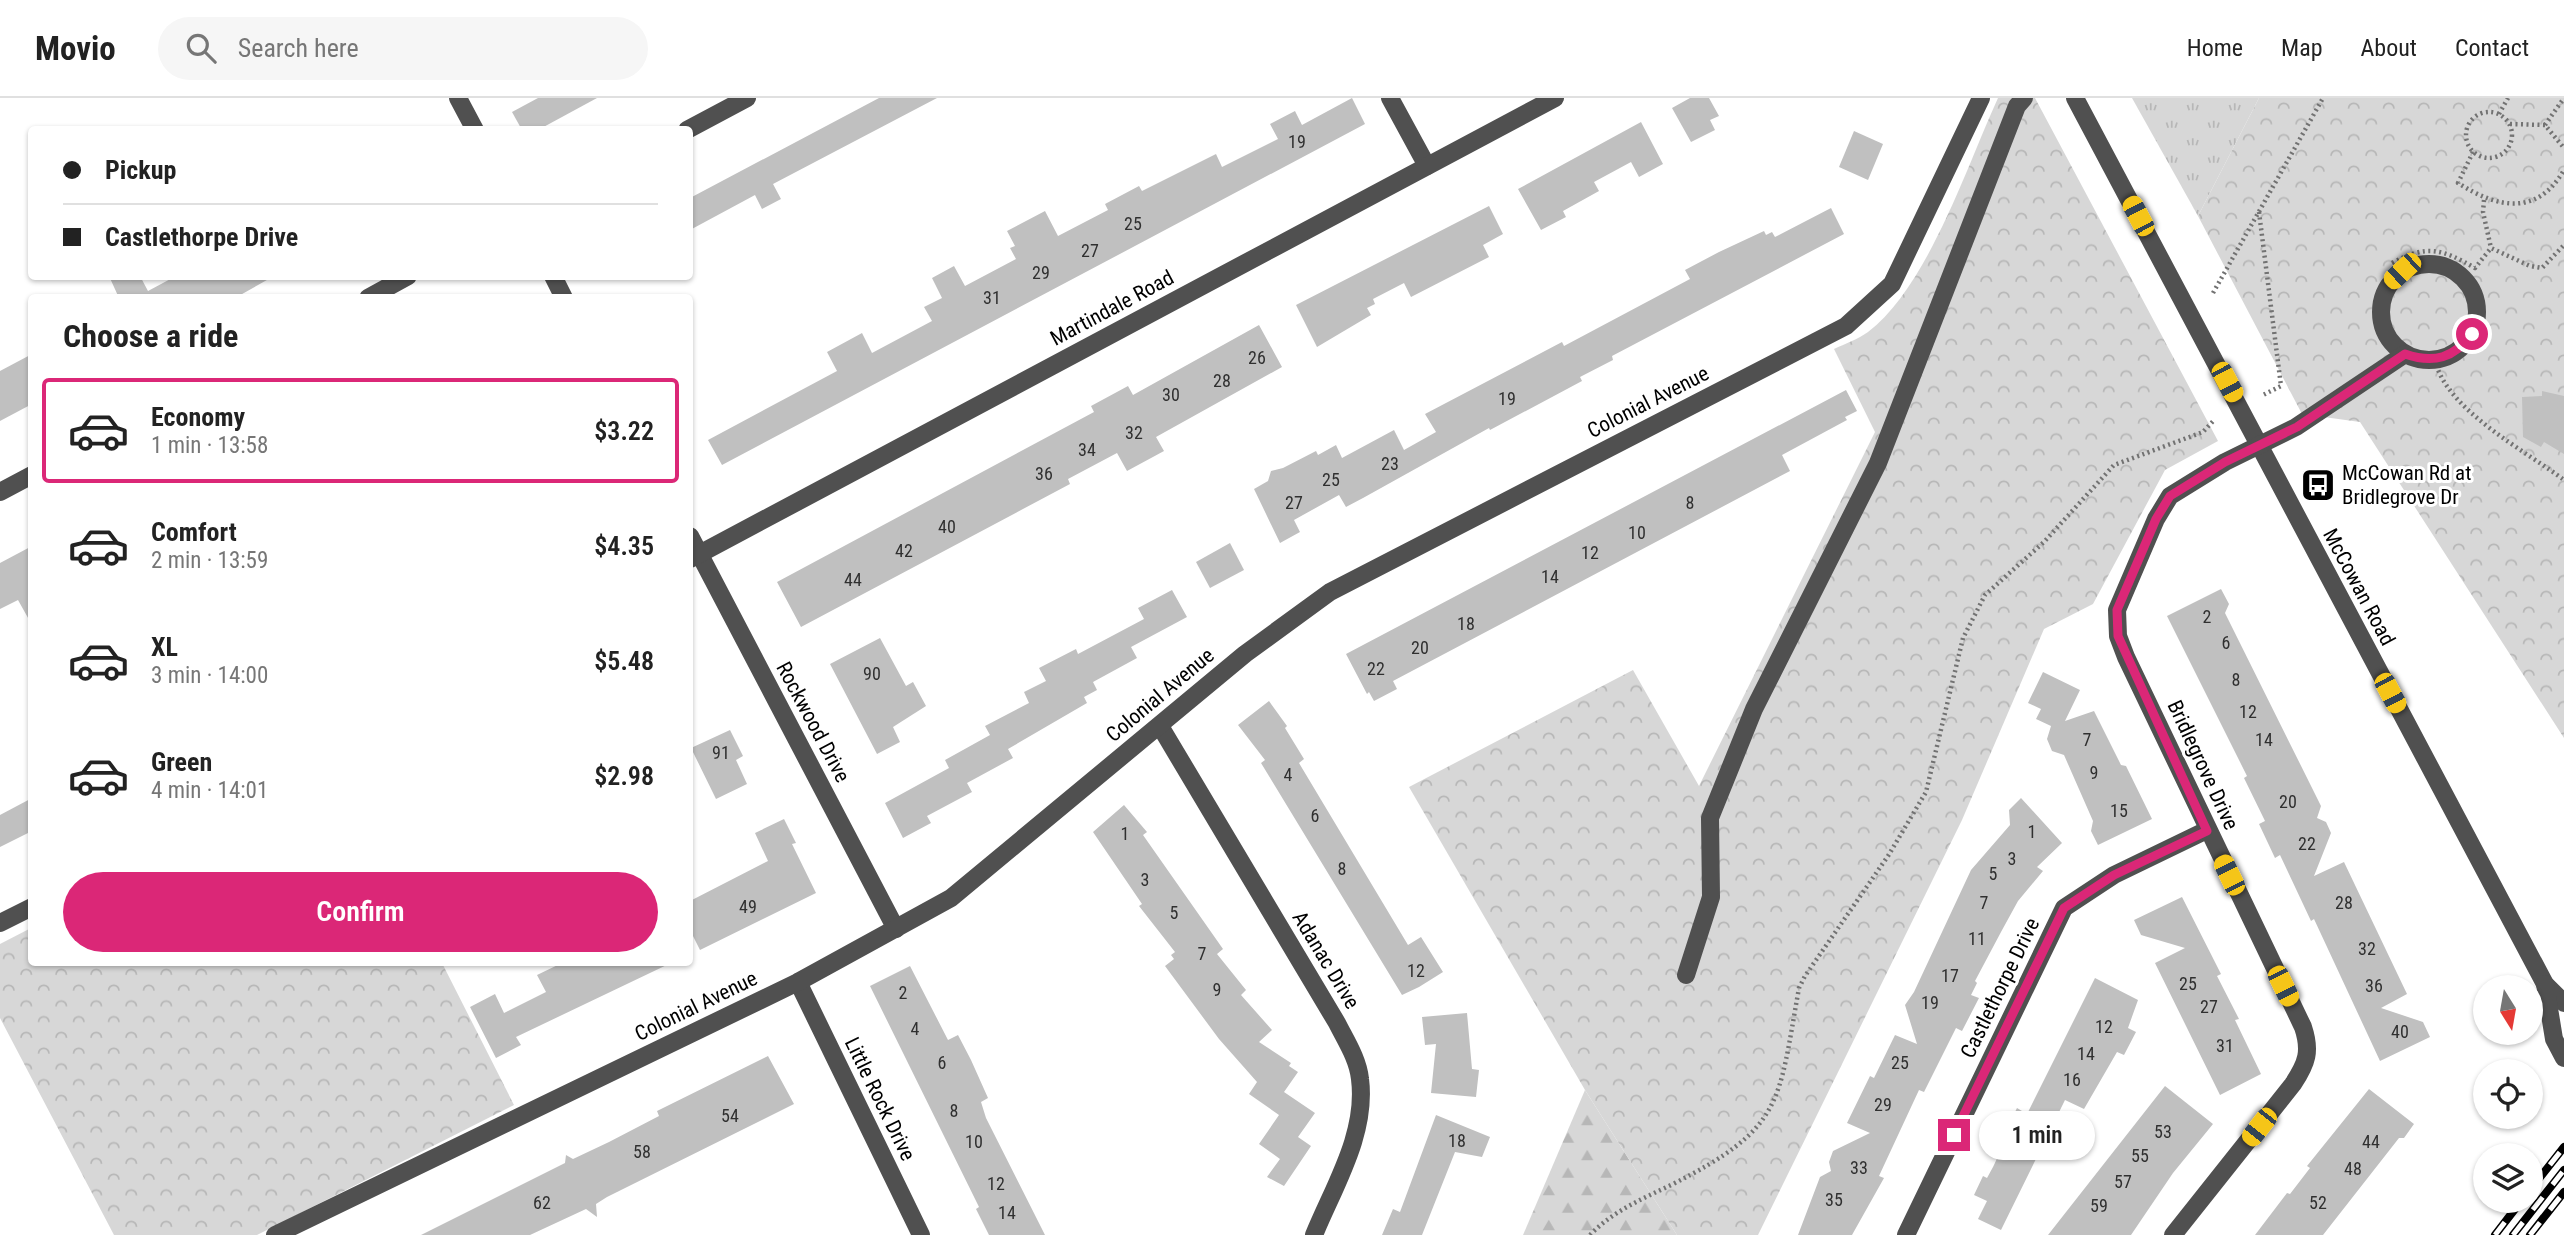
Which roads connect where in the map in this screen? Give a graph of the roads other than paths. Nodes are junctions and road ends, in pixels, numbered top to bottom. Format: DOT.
graph roads {
  1 [pos="458,98"];
  2 [pos="747,98"];
  3 [pos="1390,98"];
  4 [pos="1555,98"];
  5 [pos="1981,98"];
  6 [pos="2024,98"];
  7 [pos="2075,98"];
  8 [pos="473,126"];
  9 [pos="693,127"];
  10 [pos="1427,166"];
  11 [pos="401,280"];
  12 [pos="375,294"];
  13 [pos="2405,354"];
  14 [pos="2260,445"];
  15 [pos="28,477"];
  16 [pos="0,492"];
  17 [pos="694,556"];
  18 [pos="1160,726"];
  19 [pos="2207,831"];
  20 [pos="28,909"];
  21 [pos="0,923"];
  22 [pos="896,929"];
  23 [pos="1686,975"];
  24 [pos="798,982"];
  25 [pos="2545,984"];
  26 [pos="2564,1003"];
  27 [pos="2564,1058"];
  28 [pos="275,1235"];
  29 [pos="921,1235"];
  30 [pos="1314,1235"];
  31 [pos="1906,1235"];
  32 [pos="2174,1235"];
  1 -- 8 [label="street"];
  2 -- 9 [label="street"];
  3 -- 10 [label="street"];
  4 -- 10 [label="street, Martindale Road"];
  5 -- 18 [label="street, Colonial Avenue"];
  6 -- 23 [label="street"];
  7 -- 14 [label="street, McCowan Road"];
  10 -- 17 [label="street, Martindale Road"];
  11 -- 12 [label="street"];
  13 -- 13 [label="street"];
  13 -- 14 [label="street, Bridlegrove Drive"];
  14 -- 19 [label="street, Bridlegrove Drive"];
  14 -- 25 [label="street, McCowan Road"];
  15 -- 16 [label="street"];
  17 -- 22 [label="street, Rockwood Drive"];
  18 -- 22 [label="street, Colonial Avenue"];
  18 -- 30 [label="street, Adanac Drive"];
  19 -- 31 [label="street, Castlethorpe Drive"];
  19 -- 32 [label="street, Bridlegrove Drive"];
  20 -- 21 [label="street"];
  22 -- 24 [label="street, Colonial Avenue"];
  24 -- 28 [label="street, Colonial Avenue"];
  24 -- 29 [label="street, Little Rock Drive"];
  25 -- 26 [label="street, McCowan Road"];
  25 -- 27 [label="street, McCowan Road"];
}
